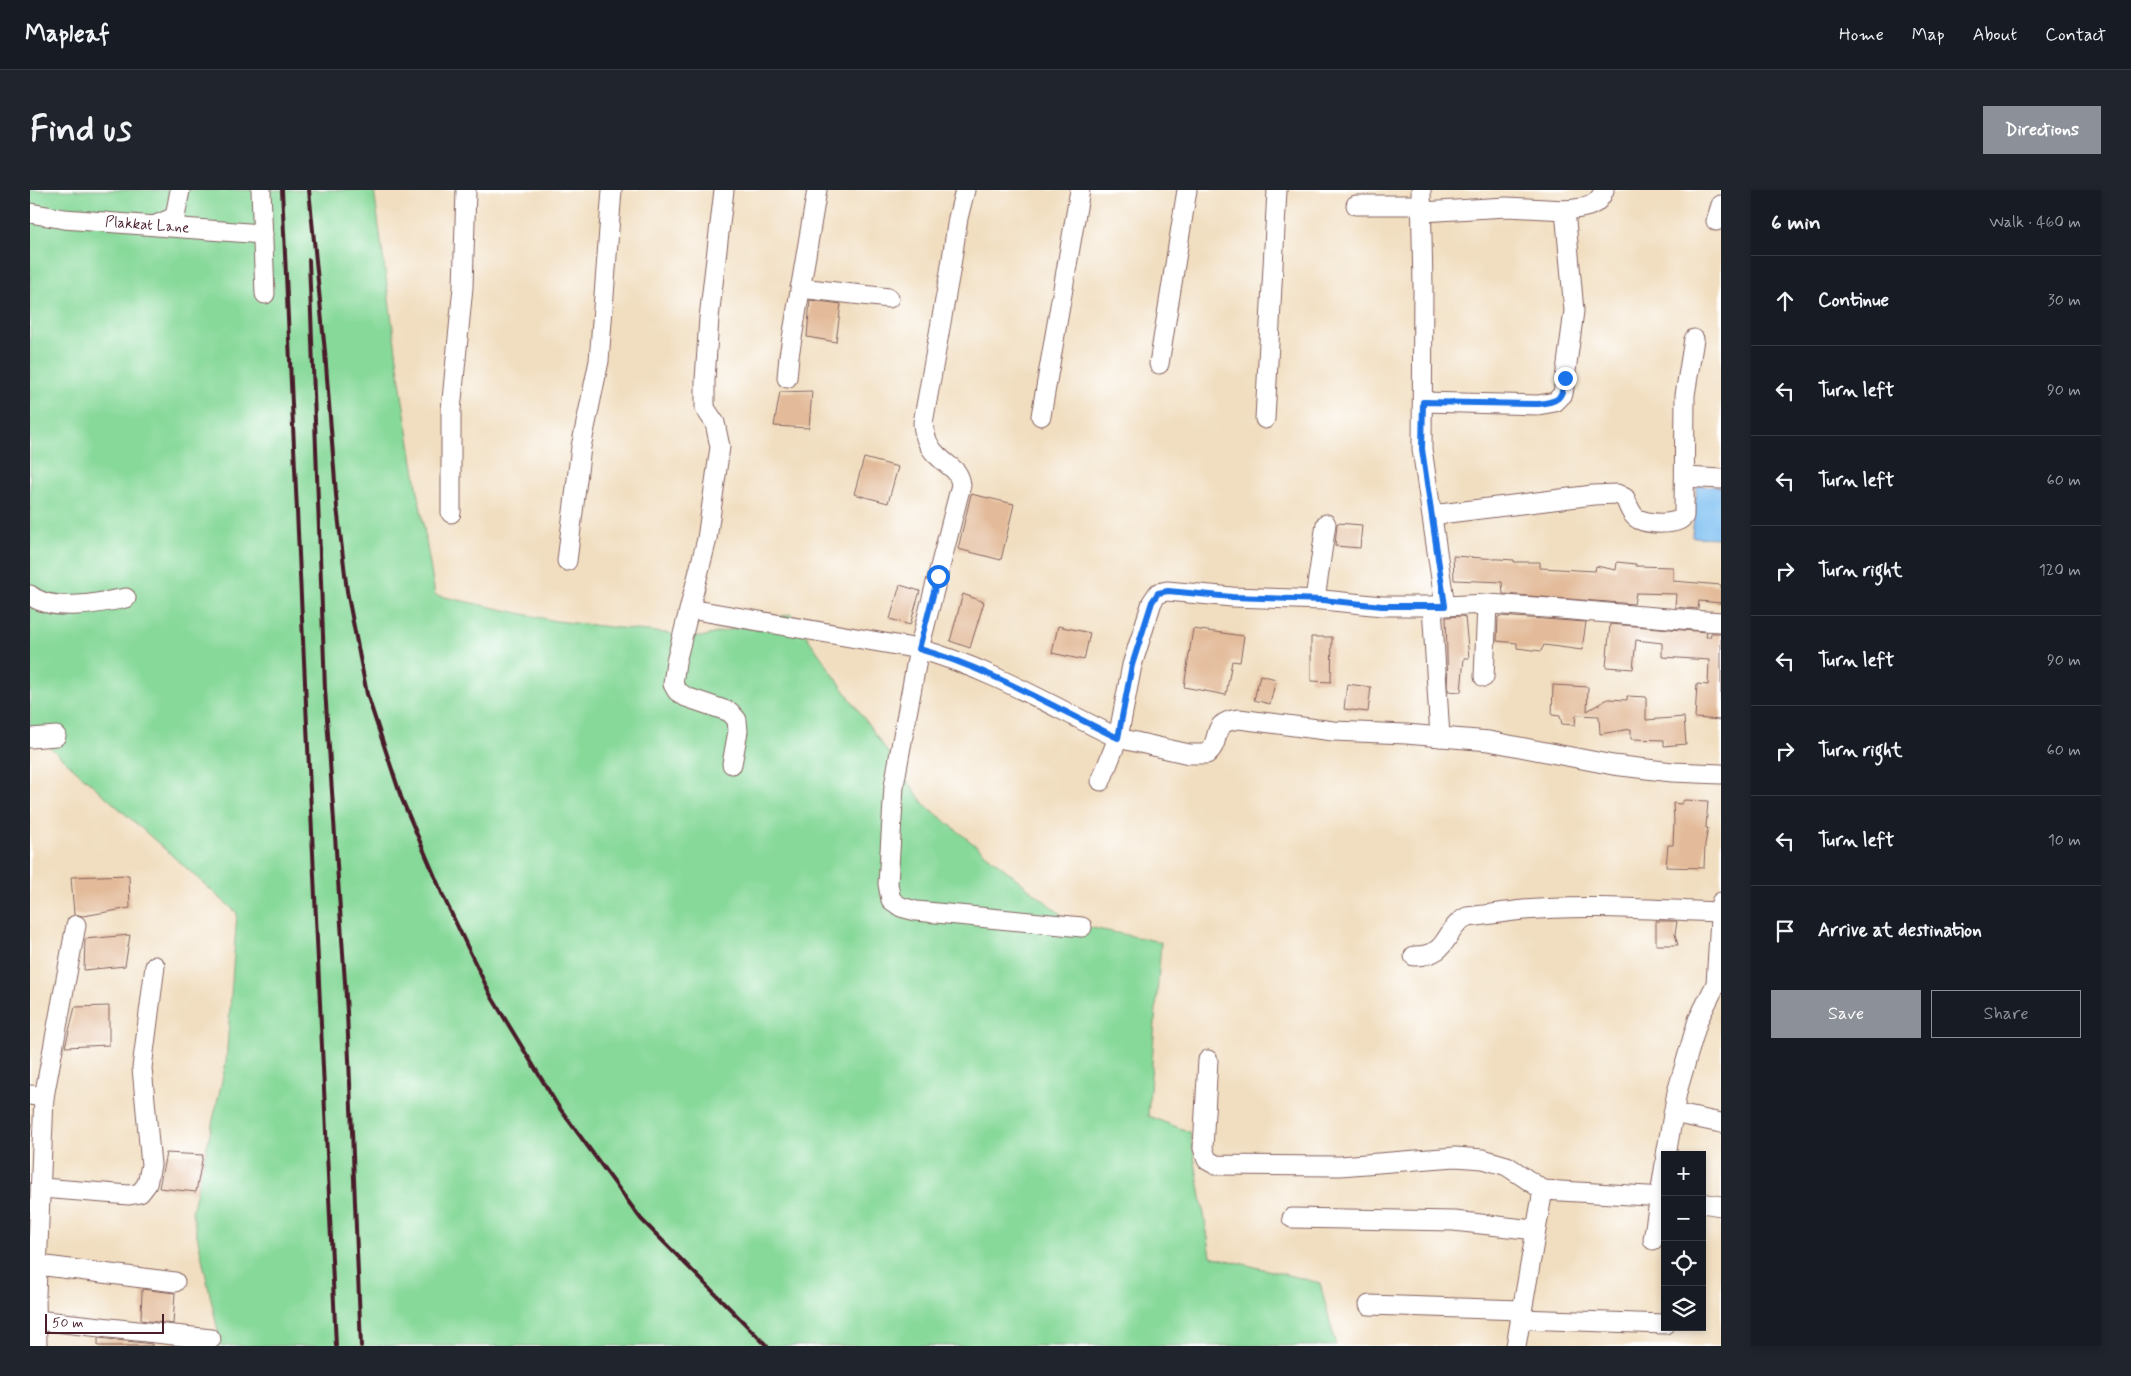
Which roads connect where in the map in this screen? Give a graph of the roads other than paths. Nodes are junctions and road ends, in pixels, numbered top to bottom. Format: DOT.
graph roads {
  1 [pos="180,190"];
  2 [pos="261,190"];
  3 [pos="466,190"];
  4 [pos="612,190"];
  5 [pos="724,190"];
  6 [pos="817,190"];
  7 [pos="965,190"];
  8 [pos="1080,190"];
  9 [pos="1187,190"];
  10 [pos="1277,190"];
  11 [pos="1604,190"];
  12 [pos="1422,202"];
  13 [pos="1356,205"];
  14 [pos="1565,210"];
  15 [pos="30,213"];
  16 [pos="154,226"];
  17 [pos="263,234"];
  18 [pos="800,288"];
  19 [pos="265,294"];
  20 [pos="889,298"];
  21 [pos="1694,339"];
  22 [pos="1159,364"];
  23 [pos="787,378"];
  24 [pos="1423,402"];
  25 [pos="1041,416"];
  26 [pos="1266,419"];
  27 [pos="1685,477"];
  28 [pos="1721,479"];
  29 [pos="452,513"];
  30 [pos="1432,515"];
  31 [pos="1326,524"];
  32 [pos="567,561"];
  33 [pos="30,595"];
  34 [pos="126,598"];
  35 [pos="1315,599"];
  36 [pos="1487,604"];
  37 [pos="1438,606"];
  38 [pos="690,609"];
  39 [pos="1721,622"];
  40 [pos="919,649"];
  41 [pos="1484,677"];
  42 [pos="56,736"];
  43 [pos="1440,737"];
  44 [pos="30,738"];
  45 [pos="1118,738"];
  46 [pos="732,764"];
  47 [pos="1721,774"];
  48 [pos="1101,781"];
  49 [pos="1721,909"];
  50 [pos="76,925"];
  51 [pos="1082,927"];
  52 [pos="1414,956"];
  53 [pos="156,966"];
  54 [pos="1715,990"];
  55 [pos="1208,1060"];
  56 [pos="37,1096"];
  57 [pos="1674,1113"];
  58 [pos="1721,1123"];
  59 [pos="1667,1151"];
  60 [pos="42,1188"];
  61 [pos="1542,1190"];
  62 [pos="1661,1197"];
  63 [pos="1661,1202"];
  64 [pos="1706,1204"];
  65 [pos="1721,1206"];
  66 [pos="1292,1218"];
  67 [pos="1534,1230"];
  68 [pos="1653,1240"];
  69 [pos="38,1265"];
  70 [pos="175,1282"];
  71 [pos="1369,1305"];
  72 [pos="1520,1315"];
  73 [pos="36,1320"];
  74 [pos="1661,1324"];
  75 [pos="212,1339"];
  76 [pos="37,1346"];
  77 [pos="1516,1346"];
  1 -- 16 [label="street"];
  2 -- 17 [label="street"];
  3 -- 29 [label="street"];
  4 -- 32 [label="street"];
  5 -- 38 [label="street"];
  6 -- 18 [label="street"];
  7 -- 40 [label="street"];
  8 -- 25 [label="street"];
  9 -- 22 [label="street"];
  10 -- 26 [label="street"];
  11 -- 14 [label="street"];
  12 -- 13 [label="street"];
  12 -- 14 [label="street"];
  12 -- 24 [label="street"];
  14 -- 24 [label="street"];
  15 -- 16 [label="street, Plakkat Lane"];
  16 -- 17 [label="street, Plakkat Lane"];
  17 -- 19 [label="street"];
  18 -- 20 [label="street"];
  18 -- 23 [label="street"];
  21 -- 27 [label="street"];
  24 -- 30 [label="street"];
  27 -- 28 [label="street"];
  27 -- 30 [label="street"];
  30 -- 37 [label="street"];
  31 -- 35 [label="street"];
  33 -- 34 [label="street"];
  35 -- 37 [label="street"];
  35 -- 45 [label="street"];
  36 -- 37 [label="street"];
  36 -- 39 [label="street"];
  36 -- 41 [label="street"];
  37 -- 43 [label="street"];
  38 -- 40 [label="street"];
  38 -- 46 [label="street"];
  40 -- 45 [label="street"];
  40 -- 51 [label="street"];
  42 -- 44 [label="street"];
  43 -- 45 [label="street"];
  43 -- 47 [label="street"];
  45 -- 48 [label="street"];
  49 -- 52 [label="street"];
  49 -- 54 [label="street"];
  50 -- 56 [label="street"];
  53 -- 60 [label="street"];
  54 -- 57 [label="street"];
  55 -- 61 [label="street"];
  56 -- 60 [label="street"];
  57 -- 58 [label="street"];
  57 -- 59 [label="street"];
  60 -- 69 [label="street"];
  61 -- 62 [label="street"];
  61 -- 67 [label="street"];
  63 -- 68 [label="street"];
  64 -- 65 [label="street"];
  66 -- 67 [label="street"];
  67 -- 72 [label="street"];
  69 -- 70 [label="street"];
  69 -- 73 [label="street"];
  71 -- 72 [label="street"];
  72 -- 74 [label="street"];
  72 -- 77 [label="street"];
  73 -- 75 [label="street"];
  73 -- 76 [label="street"];
}
